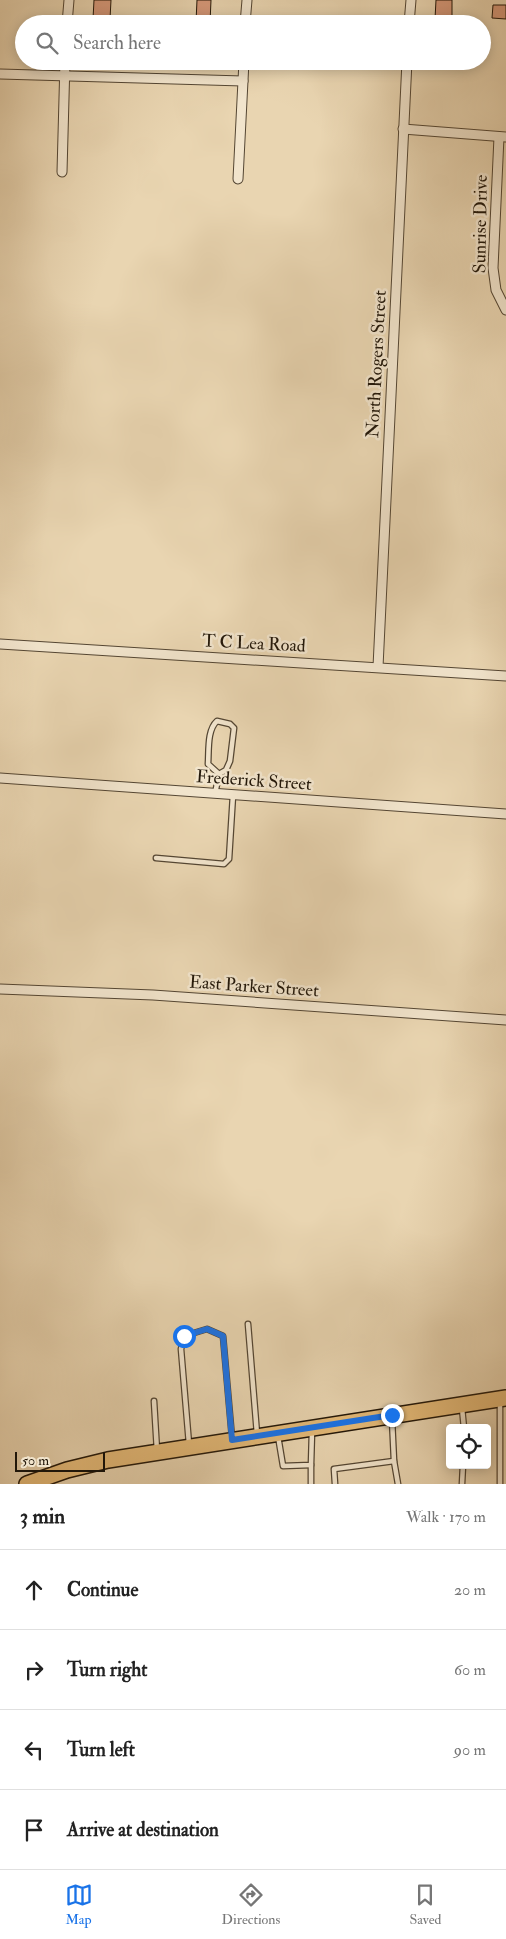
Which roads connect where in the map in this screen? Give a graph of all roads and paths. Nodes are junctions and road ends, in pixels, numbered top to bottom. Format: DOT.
graph roads {
  1 [pos="69,0"];
  2 [pos="247,0"];
  3 [pos="411,0"];
  4 [pos="68,15"];
  5 [pos="246,15"];
  6 [pos="410,15"];
  7 [pos="64,70"];
  8 [pos="243,70"];
  9 [pos="406,70"];
  10 [pos="0,74"];
  11 [pos="64,76"];
  12 [pos="242,81"];
  13 [pos="403,129"];
  14 [pos="502,137"];
  15 [pos="62,172"];
  16 [pos="238,178"];
  17 [pos="506,310"];
  18 [pos="0,644"];
  19 [pos="378,667"];
  20 [pos="506,676"];
  21 [pos="219,774"];
  22 [pos="0,778"];
  23 [pos="215,794"];
  24 [pos="233,795"];
  25 [pos="506,814"];
  26 [pos="156,858"];
  27 [pos="0,989"];
  28 [pos="506,1020"];
  29 [pos="248,1324"];
  30 [pos="503,1398"];
  31 [pos="154,1401"];
  32 [pos="462,1404"];
  33 [pos="392,1415"];
  34 [pos="464,1424"];
  35 [pos="312,1427"];
  36 [pos="278,1432"];
  37 [pos="257,1436"];
  38 [pos="232,1440"];
  39 [pos="189,1447"];
  40 [pos="157,1452"];
  41 [pos="394,1461"];
  42 [pos="311,1465"];
  43 [pos="463,1469"];
  44 [pos="27,1484"];
  45 [pos="311,1484"];
  46 [pos="335,1484"];
  47 [pos="398,1484"];
  48 [pos="462,1484"];
  49 [pos="500,1484"];
  1 -- 4 [label="street"];
  2 -- 5 [label="street"];
  3 -- 6 [label="street"];
  7 -- 11 [label="street"];
  8 -- 12 [label="street"];
  9 -- 13 [label="street, North Rogers Street"];
  10 -- 11 [label="street"];
  11 -- 12 [label="street"];
  11 -- 15 [label="street"];
  12 -- 16 [label="street"];
  13 -- 14 [label="street"];
  13 -- 19 [label="street, North Rogers Street"];
  14 -- 17 [label="street, Sunrise Drive"];
  18 -- 19 [label="street, T C Lea Road"];
  19 -- 20 [label="street, T C Lea Road"];
  21 -- 21 [label="lane"];
  21 -- 23 [label="lane"];
  22 -- 23 [label="street, Frederick Street"];
  23 -- 24 [label="street, Frederick Street"];
  24 -- 25 [label="street, Frederick Street"];
  24 -- 26 [label="lane"];
  27 -- 28 [label="street, East Parker Street"];
  29 -- 37 [label="lane"];
  30 -- 32 [label="main road"];
  30 -- 49 [label="lane"];
  31 -- 40 [label="lane"];
  32 -- 33 [label="main road"];
  32 -- 34 [label="lane"];
  33 -- 35 [label="main road"];
  33 -- 41 [label="lane"];
  35 -- 36 [label="main road"];
  35 -- 42 [label="lane"];
  36 -- 37 [label="main road"];
  36 -- 42 [label="lane"];
  37 -- 38 [label="main road"];
  38 -- 39 [label="main road"];
  38 -- 39 [label="lane"];
  39 -- 40 [label="main road"];
  40 -- 44 [label="main road"];
  41 -- 46 [label="lane"];
  41 -- 47 [label="lane"];
  42 -- 45 [label="lane"];
  43 -- 48 [label="lane"];
}
